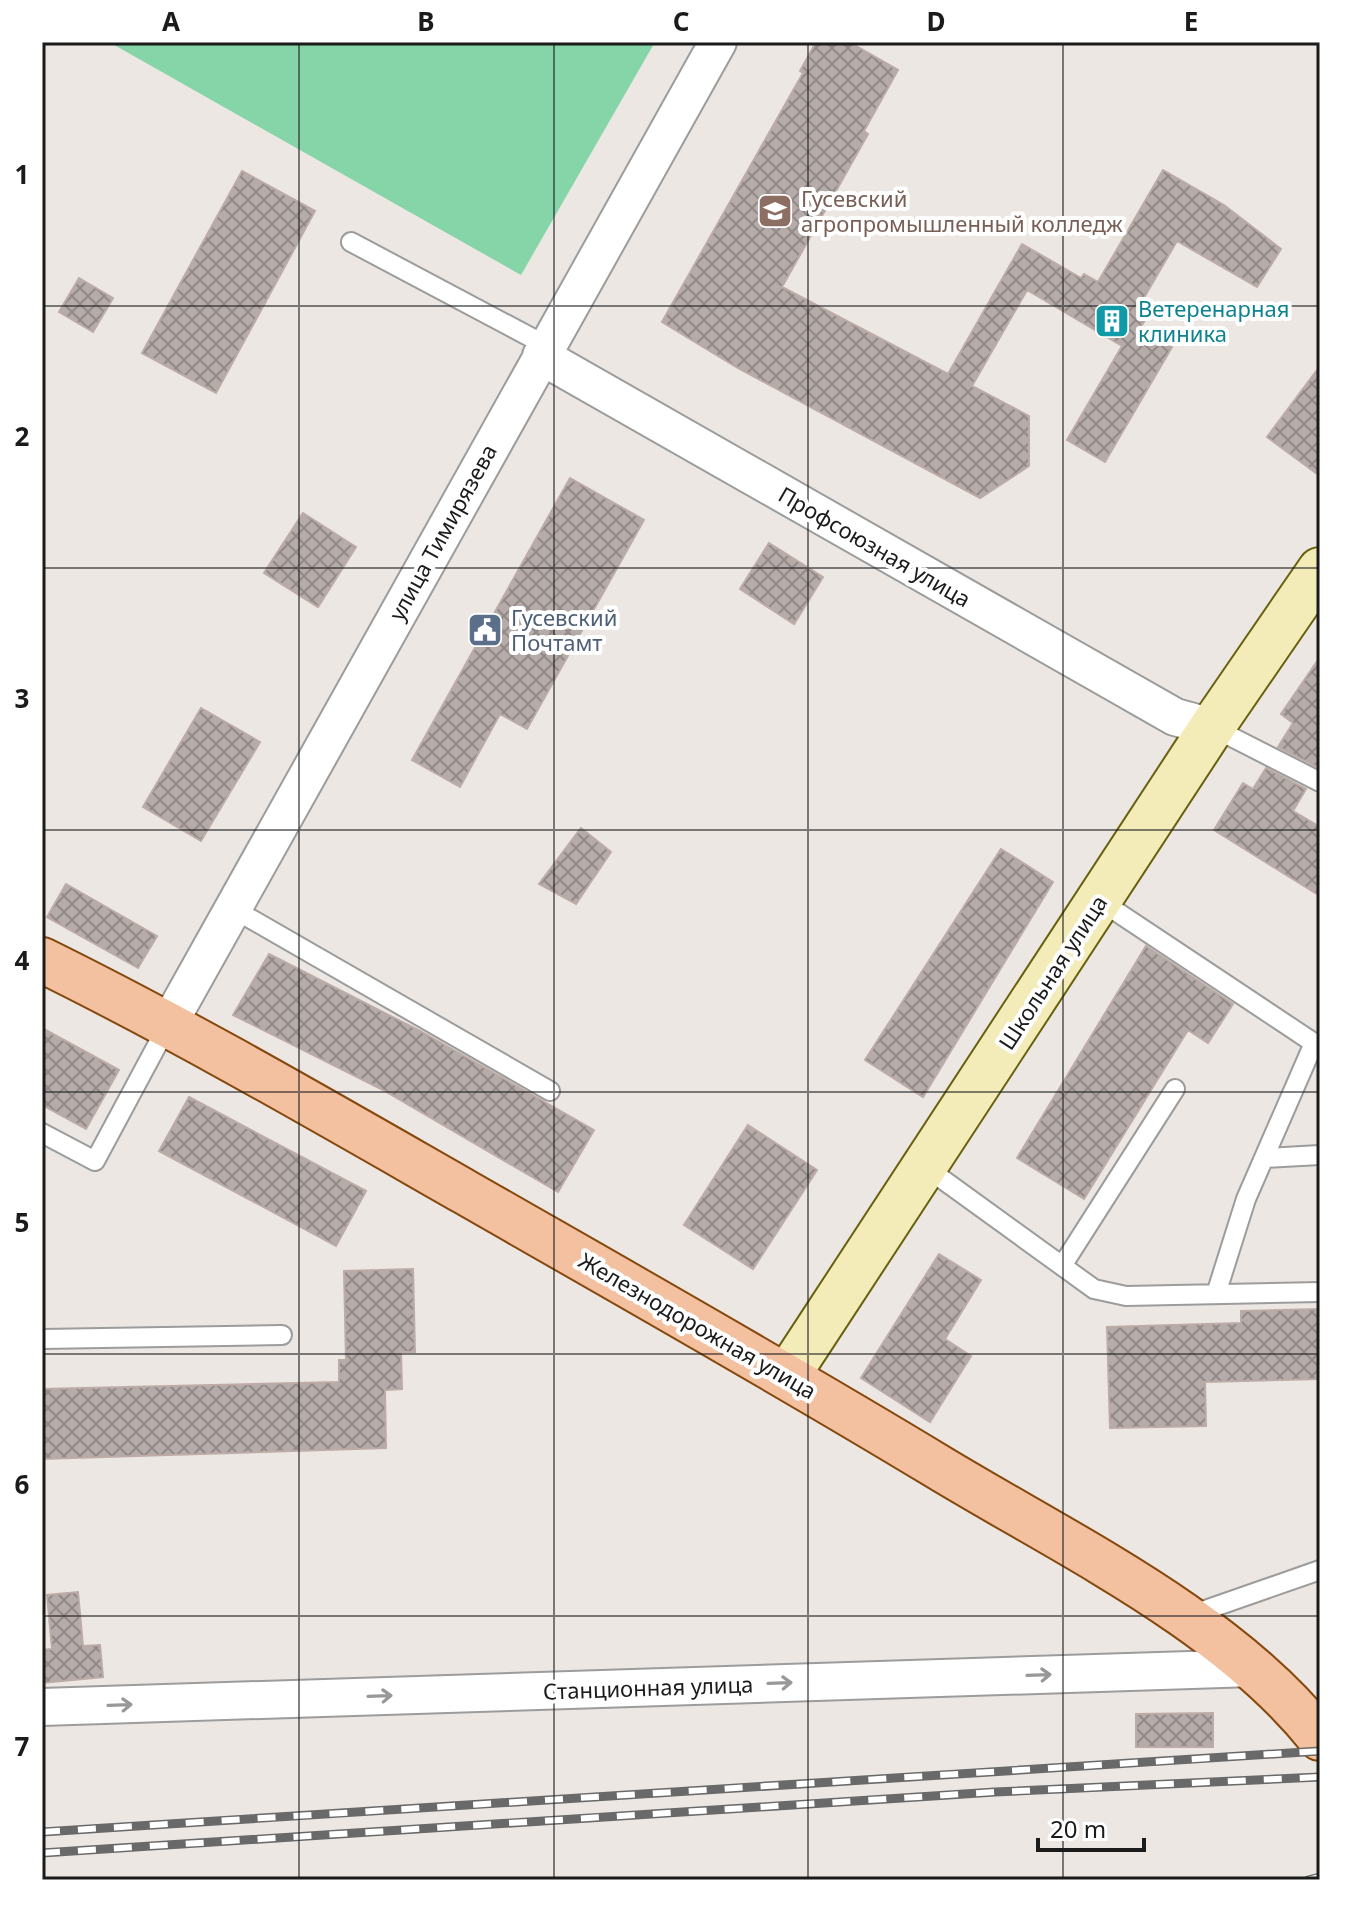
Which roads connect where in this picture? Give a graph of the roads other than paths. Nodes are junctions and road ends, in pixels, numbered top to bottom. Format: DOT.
graph roads {
  1 [pos="718,42"];
  2 [pos="351,242"];
  3 [pos="544,351"];
  4 [pos="1320,570"];
  5 [pos="1212,727"];
  6 [pos="1320,782"];
  7 [pos="1099,900"];
  8 [pos="232,908"];
  9 [pos="42,960"];
  10 [pos="169,1023"];
  11 [pos="1317,1045"];
  12 [pos="1175,1089"];
  13 [pos="550,1091"];
  14 [pos="42,1133"];
  15 [pos="1320,1155"];
  16 [pos="1264,1158"];
  17 [pos="924,1166"];
  18 [pos="1062,1266"];
  19 [pos="1320,1292"];
  20 [pos="1216,1294"];
  21 [pos="282,1335"];
  22 [pos="42,1339"];
  23 [pos="787,1376"];
  24 [pos="1320,1570"];
  25 [pos="1187,1617"];
  26 [pos="1253,1668"];
  27 [pos="42,1707"];
  28 [pos="1320,1738"];
  1 -- 3 [label="street, улица Тимирязева"];
  2 -- 3 [label="lane"];
  3 -- 5 [label="street, Профсоюзная улица"];
  3 -- 8 [label="street, улица Тимирязева"];
  4 -- 5 [label="main road, Школьная улица"];
  5 -- 6 [label="lane"];
  5 -- 7 [label="main road, Школьная улица"];
  7 -- 11 [label="lane"];
  7 -- 17 [label="main road, Школьная улица"];
  8 -- 10 [label="street, улица Тимирязева"];
  8 -- 13 [label="lane"];
  9 -- 10 [label="main road, Железнодорожная улица"];
  10 -- 14 [label="lane"];
  10 -- 23 [label="main road, Железнодорожная улица"];
  11 -- 16 [label="lane"];
  12 -- 18 [label="lane"];
  15 -- 16 [label="lane"];
  16 -- 20 [label="lane"];
  17 -- 18 [label="lane"];
  17 -- 23 [label="main road, Школьная улица"];
  18 -- 20 [label="lane"];
  19 -- 20 [label="lane"];
  21 -- 22 [label="lane"];
  23 -- 25 [label="main road, Железнодорожная улица"];
  24 -- 25 [label="lane"];
  25 -- 26 [label="main road, Железнодорожная улица"];
  27 -- 26 [label="street, Станционная улица, one-way"];
  26 -- 28 [label="main road, Железнодорожная улица"];
}
